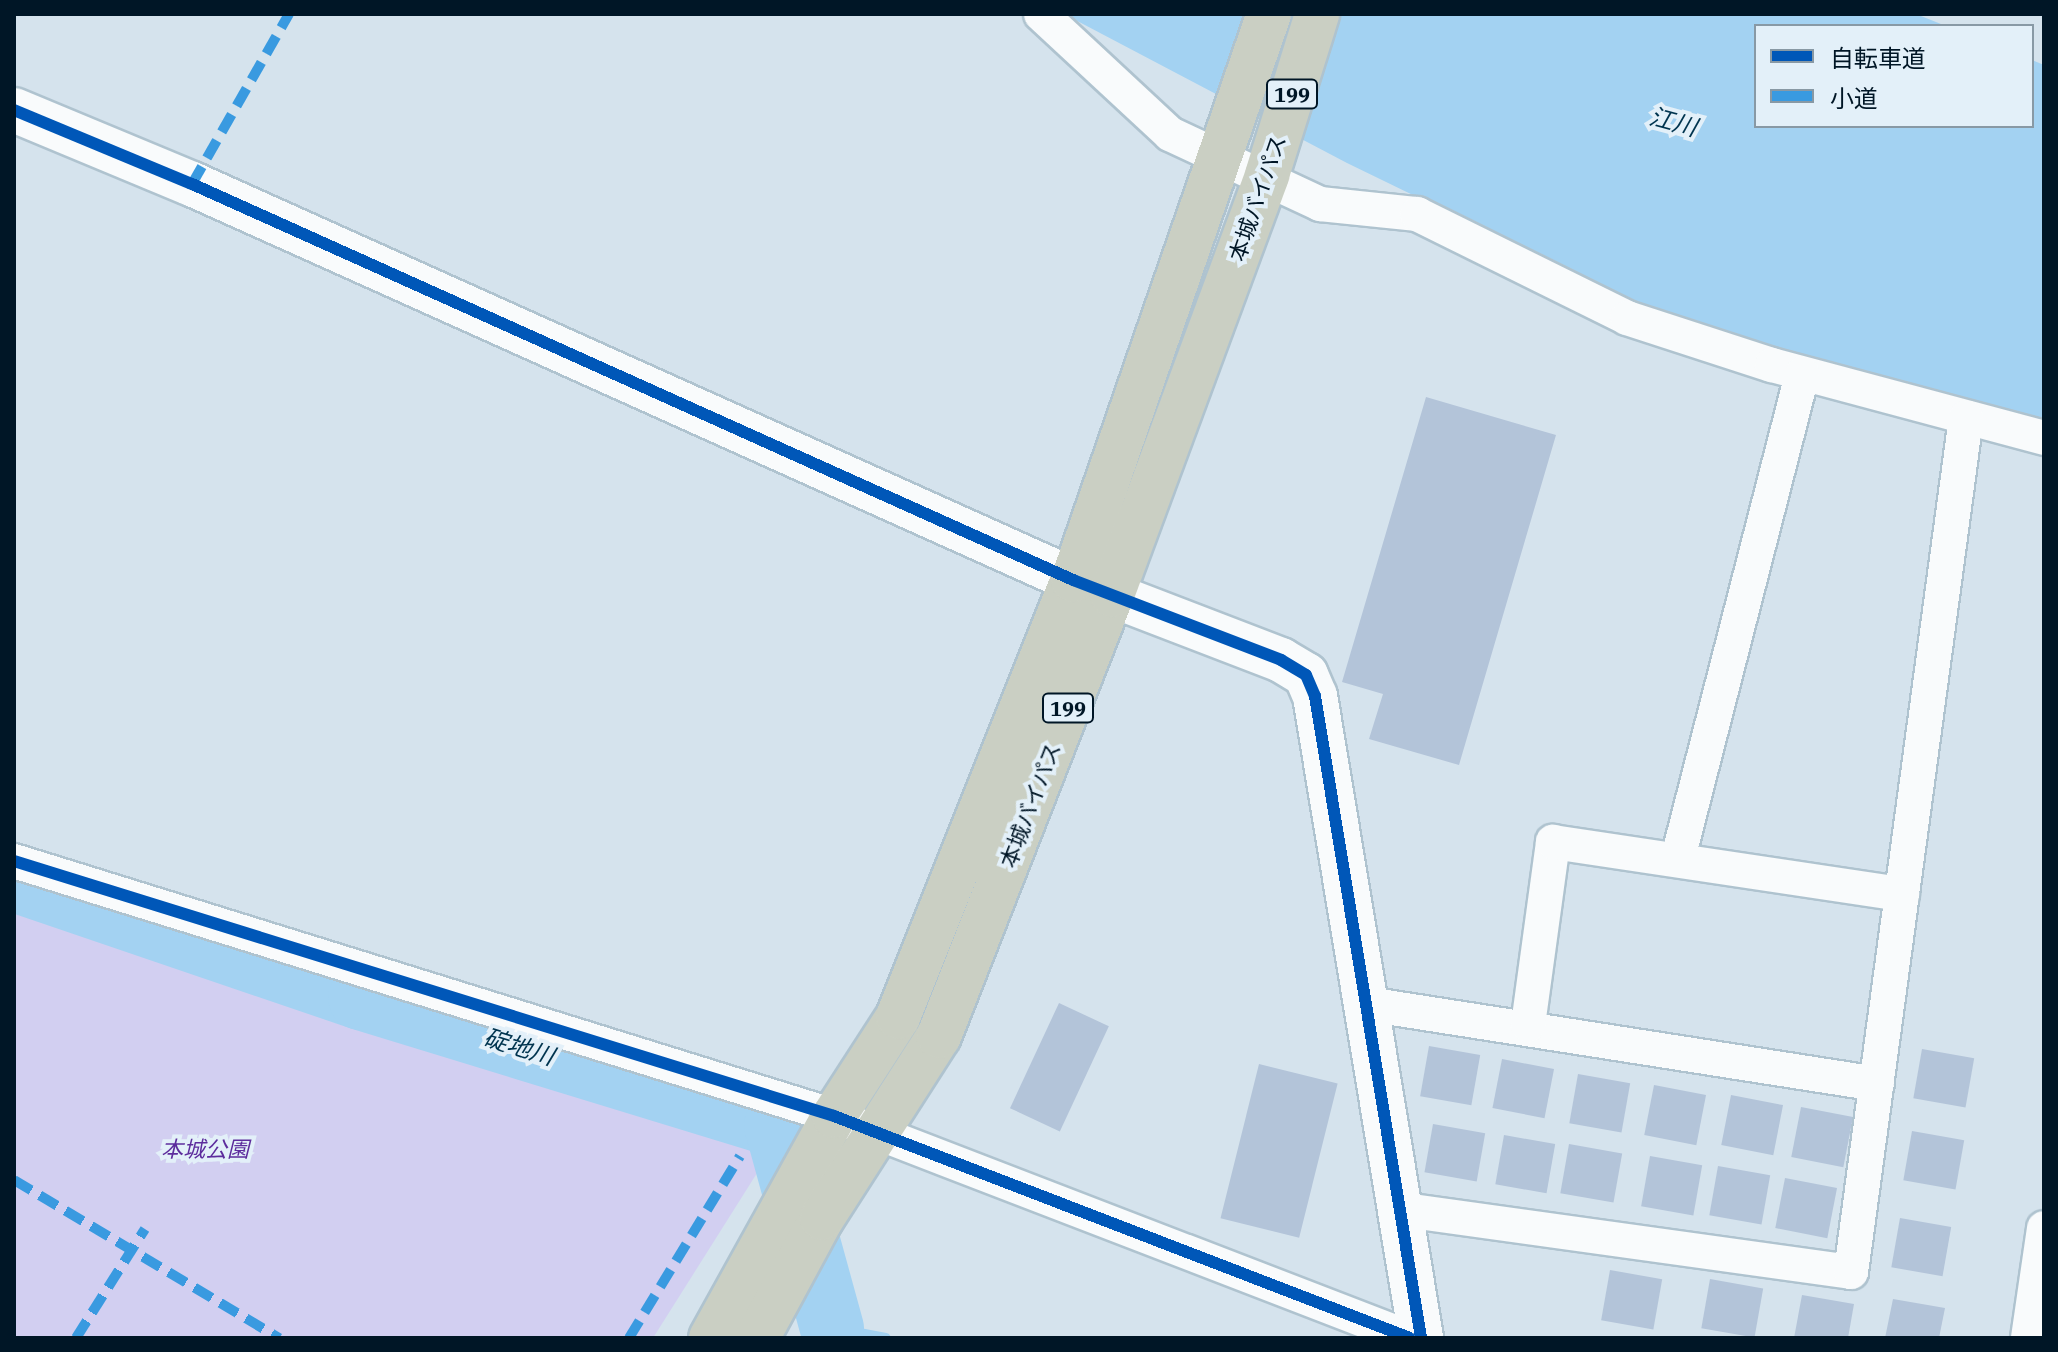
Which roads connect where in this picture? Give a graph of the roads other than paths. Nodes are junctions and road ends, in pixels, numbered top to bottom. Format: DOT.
graph roads {
  1 [pos="1041,14"];
  2 [pos="1269,14"];
  3 [pos="1317,14"];
  4 [pos="14,110"];
  5 [pos="1222,159"];
  6 [pos="1266,177"];
  7 [pos="1802,374"];
  8 [pos="1966,418"];
  9 [pos="2044,438"];
  10 [pos="1093,587"];
  11 [pos="1678,858"];
  12 [pos="14,861"];
  13 [pos="1902,894"];
  14 [pos="1367,1004"];
  15 [pos="1528,1025"];
  16 [pos="1877,1084"];
  17 [pos="834,1116"];
  18 [pos="876,1134"];
  19 [pos="1397,1209"];
  20 [pos="2044,1228"];
  21 [pos="770,1274"];
  22 [pos="711,1338"];
  23 [pos="757,1338"];
  24 [pos="1410,1338"];
  25 [pos="1421,1338"];
  26 [pos="2028,1338"];
  1 -- 5 [label="street"];
  2 -- 5 [label="highway, 本城バイパス / 199"];
  3 -- 6 [label="highway, 本城バイパス / 199"];
  4 -- 10 [label="street"];
  5 -- 6 [label="street"];
  5 -- 10 [label="highway, 本城バイパス / 199"];
  6 -- 7 [label="street"];
  6 -- 10 [label="highway, 本城バイパス / 199"];
  7 -- 8 [label="street"];
  7 -- 11 [label="street"];
  8 -- 9 [label="street"];
  8 -- 13 [label="street"];
  10 -- 14 [label="street"];
  10 -- 17 [label="highway, 本城バイパス / 199"];
  10 -- 18 [label="highway, 本城バイパス / 199"];
  11 -- 13 [label="street"];
  11 -- 15 [label="street"];
  12 -- 17 [label="street"];
  13 -- 16 [label="street"];
  14 -- 15 [label="street"];
  14 -- 19 [label="street"];
  15 -- 16 [label="street"];
  16 -- 19 [label="street"];
  17 -- 18 [label="street"];
  17 -- 21 [label="highway, 本城バイパス / 199"];
  18 -- 21 [label="highway, 本城バイパス / 199"];
  18 -- 24 [label="street"];
  19 -- 25 [label="street"];
  20 -- 26 [label="street"];
  21 -- 22 [label="highway, 本城バイパス / 199"];
  21 -- 23 [label="highway, 本城バイパス / 199"];
}
